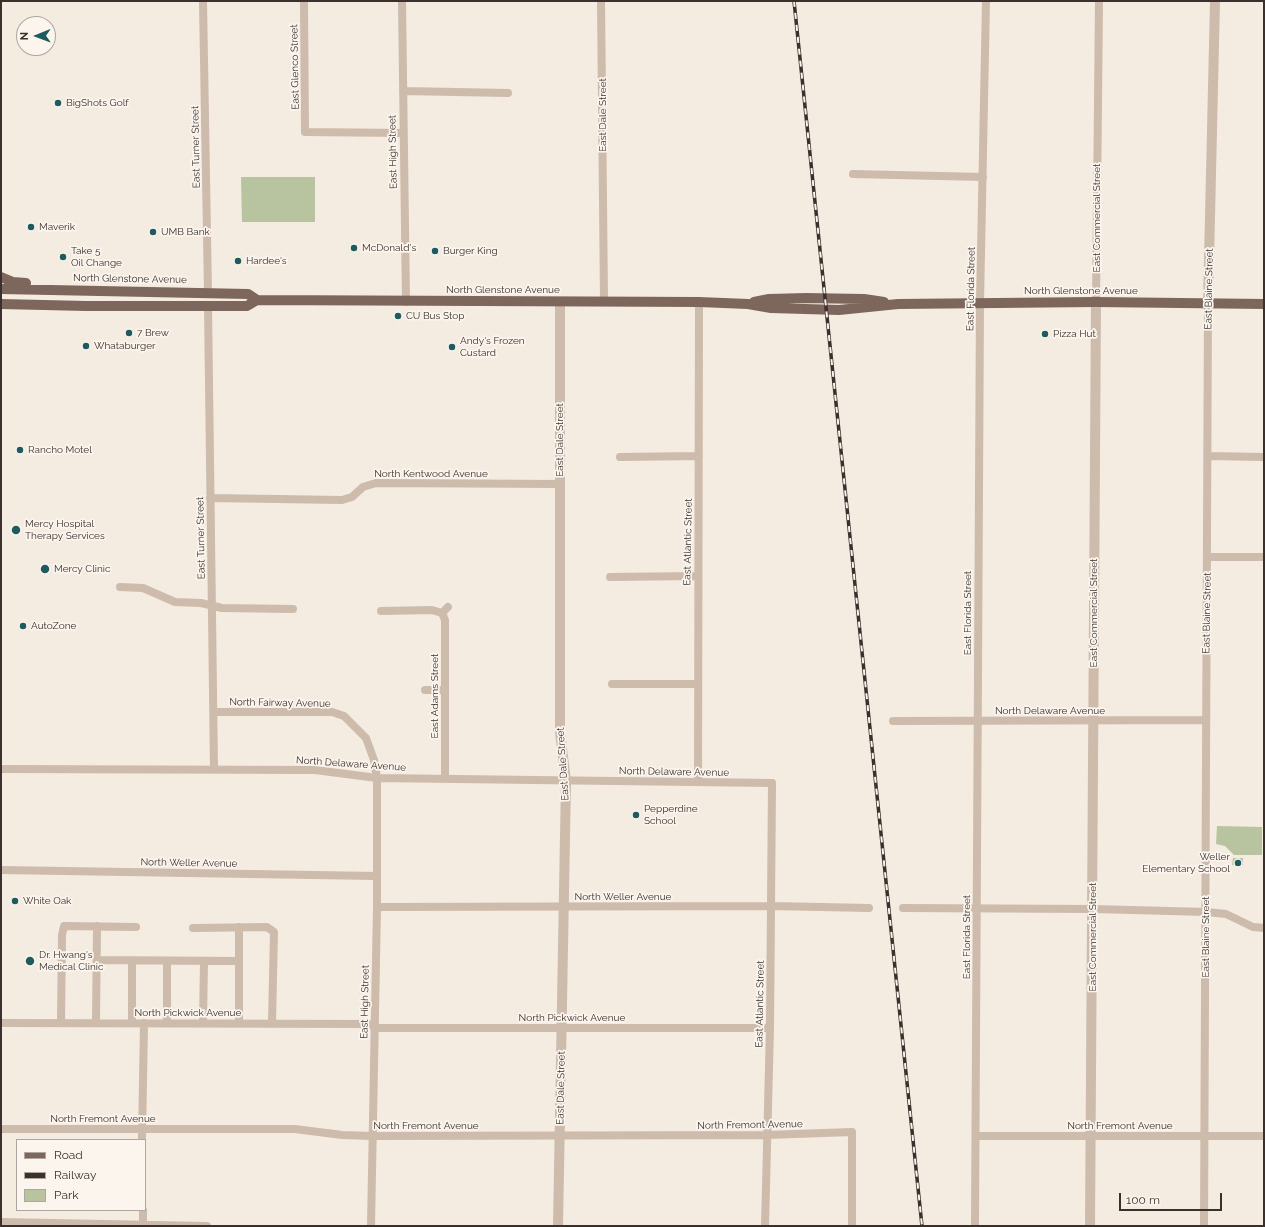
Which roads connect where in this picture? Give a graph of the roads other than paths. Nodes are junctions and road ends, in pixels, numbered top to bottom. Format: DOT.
graph roads {
  1 [pos="203,1"];
  2 [pos="304,1"];
  3 [pos="402,1"];
  4 [pos="602,1"];
  5 [pos="986,1"];
  6 [pos="1099,1"];
  7 [pos="1215,1"];
  8 [pos="403,92"];
  9 [pos="508,93"];
  10 [pos="403,132"];
  11 [pos="852,174"];
  12 [pos="983,177"];
  13 [pos="1,277"];
  14 [pos="1,289"];
  15 [pos="125,291"];
  16 [pos="208,293"];
  17 [pos="248,294"];
  18 [pos="257,300"];
  19 [pos="406,302"];
  20 [pos="560,302"];
  21 [pos="604,302"];
  22 [pos="699,302"];
  23 [pos="1096,302"];
  24 [pos="980,303"];
  25 [pos="1208,303"];
  26 [pos="1,304"];
  27 [pos="1264,304"];
  28 [pos="18,305"];
  29 [pos="155,306"];
  30 [pos="208,306"];
  31 [pos="1,309"];
  32 [pos="620,456"];
  33 [pos="699,456"];
  34 [pos="1208,456"];
  35 [pos="1264,457"];
  36 [pos="560,484"];
  37 [pos="210,498"];
  38 [pos="1208,557"];
  39 [pos="1264,557"];
  40 [pos="698,576"];
  41 [pos="610,577"];
  42 [pos="120,587"];
  43 [pos="212,606"];
  44 [pos="448,607"];
  45 [pos="293,609"];
  46 [pos="381,610"];
  47 [pos="442,613"];
  48 [pos="612,684"];
  49 [pos="698,684"];
  50 [pos="425,690"];
  51 [pos="444,690"];
  52 [pos="214,712"];
  53 [pos="1206,720"];
  54 [pos="893,721"];
  55 [pos="1093,721"];
  56 [pos="978,722"];
  57 [pos="1,768"];
  58 [pos="214,770"];
  59 [pos="377,778"];
  60 [pos="445,779"];
  61 [pos="566,781"];
  62 [pos="698,782"];
  63 [pos="772,783"];
  64 [pos="1,870"];
  65 [pos="376,876"];
  66 [pos="376,906"];
  67 [pos="771,906"];
  68 [pos="564,907"];
  69 [pos="869,908"];
  70 [pos="903,908"];
  71 [pos="977,909"];
  72 [pos="1093,909"];
  73 [pos="1207,912"];
  74 [pos="97,926"];
  75 [pos="136,927"];
  76 [pos="239,927"];
  77 [pos="193,928"];
  78 [pos="1264,928"];
  79 [pos="97,960"];
  80 [pos="132,961"];
  81 [pos="167,961"];
  82 [pos="204,961"];
  83 [pos="239,961"];
  84 [pos="1,1022"];
  85 [pos="96,1022"];
  86 [pos="144,1022"];
  87 [pos="61,1023"];
  88 [pos="132,1023"];
  89 [pos="167,1023"];
  90 [pos="203,1023"];
  91 [pos="239,1023"];
  92 [pos="272,1023"];
  93 [pos="374,1026"];
  94 [pos="561,1028"];
  95 [pos="770,1028"];
  96 [pos="1,1129"];
  97 [pos="142,1129"];
  98 [pos="1091,1135"];
  99 [pos="372,1136"];
  100 [pos="560,1136"];
  101 [pos="767,1136"];
  102 [pos="976,1136"];
  103 [pos="1205,1136"];
  104 [pos="1264,1136"];
  105 [pos="142,1139"];
  106 [pos="142,1211"];
  107 [pos="1,1222"];
  108 [pos="143,1226"];
  109 [pos="207,1226"];
  110 [pos="371,1226"];
  111 [pos="558,1226"];
  112 [pos="765,1226"];
  113 [pos="852,1226"];
  114 [pos="975,1226"];
  115 [pos="1090,1226"];
  116 [pos="1204,1226"];
  1 -- 16 [label="street, East Turner Street"];
  2 -- 10 [label="street, East Glenco Street"];
  3 -- 8 [label="street, East High Street"];
  4 -- 21 [label="street, East Dale Street"];
  5 -- 12 [label="street, East Florida Street"];
  6 -- 23 [label="street, East Commercial Street"];
  7 -- 25 [label="street, East Blaine Street"];
  8 -- 9 [label="street"];
  8 -- 10 [label="street, East High Street"];
  10 -- 19 [label="street, East High Street"];
  11 -- 12 [label="street"];
  12 -- 24 [label="street, East Florida Street"];
  13 -- 15 [label="main road"];
  14 -- 15 [label="main road, North Glenstone Avenue"];
  15 -- 16 [label="main road, North Glenstone Avenue"];
  16 -- 17 [label="main road, North Glenstone Avenue"];
  16 -- 29 [label="main road"];
  17 -- 18 [label="main road"];
  17 -- 30 [label="main road"];
  18 -- 19 [label="main road, North Glenstone Avenue"];
  18 -- 30 [label="main road, North Glenstone Avenue"];
  19 -- 20 [label="main road, North Glenstone Avenue"];
  20 -- 21 [label="main road, North Glenstone Avenue"];
  20 -- 36 [label="street, East Dale Street"];
  21 -- 22 [label="main road, North Glenstone Avenue"];
  22 -- 24 [label="main road, North Glenstone Avenue"];
  22 -- 33 [label="street, East Atlantic Street"];
  23 -- 24 [label="main road, North Glenstone Avenue"];
  23 -- 25 [label="main road, North Glenstone Avenue"];
  23 -- 55 [label="street, East Commercial Street"];
  24 -- 56 [label="street, East Florida Street"];
  25 -- 27 [label="main road, North Glenstone Avenue"];
  25 -- 34 [label="street, East Blaine Street"];
  26 -- 28 [label="main road, North Glenstone Avenue"];
  28 -- 29 [label="main road, North Glenstone Avenue"];
  28 -- 31 [label="main road"];
  29 -- 30 [label="main road, North Glenstone Avenue"];
  30 -- 37 [label="street, East Turner Street"];
  32 -- 33 [label="street"];
  33 -- 40 [label="street, East Atlantic Street"];
  34 -- 35 [label="street"];
  34 -- 38 [label="street, East Blaine Street"];
  36 -- 37 [label="street, North Kentwood Avenue"];
  36 -- 61 [label="street, East Dale Street"];
  37 -- 43 [label="street, East Turner Street"];
  38 -- 39 [label="street"];
  38 -- 53 [label="street, East Blaine Street"];
  40 -- 41 [label="street"];
  40 -- 49 [label="street, East Atlantic Street"];
  42 -- 43 [label="street"];
  43 -- 45 [label="street"];
  43 -- 52 [label="street, East Turner Street"];
  44 -- 47 [label="street"];
  46 -- 47 [label="street"];
  47 -- 51 [label="street, East Adams Street"];
  48 -- 49 [label="street"];
  49 -- 62 [label="street, East Atlantic Street"];
  50 -- 51 [label="street"];
  51 -- 60 [label="street, East Adams Street"];
  52 -- 58 [label="street, East Turner Street"];
  52 -- 59 [label="street, North Fairway Avenue"];
  53 -- 55 [label="street, North Delaware Avenue"];
  53 -- 73 [label="street, East Blaine Street"];
  54 -- 56 [label="street, North Delaware Avenue"];
  55 -- 56 [label="street, North Delaware Avenue"];
  55 -- 72 [label="street, East Commercial Street"];
  56 -- 71 [label="street, East Florida Street"];
  57 -- 58 [label="street, North Delaware Avenue"];
  58 -- 59 [label="street, North Delaware Avenue"];
  59 -- 60 [label="street, North Delaware Avenue"];
  59 -- 65 [label="street, East High Street"];
  60 -- 61 [label="street, North Delaware Avenue"];
  61 -- 62 [label="street, North Delaware Avenue"];
  61 -- 68 [label="street, East Dale Street"];
  62 -- 63 [label="street, North Delaware Avenue"];
  63 -- 67 [label="street, East Atlantic Street"];
  64 -- 65 [label="street, North Weller Avenue"];
  65 -- 66 [label="street, East High Street"];
  66 -- 68 [label="street, North Weller Avenue"];
  66 -- 93 [label="street, East High Street"];
  67 -- 68 [label="street, North Weller Avenue"];
  67 -- 69 [label="street, North Weller Avenue"];
  67 -- 95 [label="street, East Atlantic Street"];
  68 -- 94 [label="street, East Dale Street"];
  70 -- 71 [label="street"];
  71 -- 72 [label="street"];
  71 -- 102 [label="street, East Florida Street"];
  72 -- 73 [label="street"];
  72 -- 98 [label="street, East Commercial Street"];
  73 -- 78 [label="street"];
  73 -- 103 [label="street, East Blaine Street"];
  74 -- 75 [label="street"];
  74 -- 79 [label="street"];
  74 -- 87 [label="street"];
  76 -- 77 [label="street"];
  76 -- 83 [label="street"];
  76 -- 92 [label="street"];
  79 -- 80 [label="street"];
  79 -- 85 [label="street"];
  80 -- 81 [label="street"];
  80 -- 88 [label="street"];
  81 -- 82 [label="street"];
  81 -- 89 [label="street"];
  82 -- 83 [label="street"];
  82 -- 90 [label="street"];
  83 -- 91 [label="street"];
  84 -- 87 [label="street, North Pickwick Avenue"];
  85 -- 87 [label="street, North Pickwick Avenue"];
  85 -- 88 [label="street, North Pickwick Avenue"];
  86 -- 88 [label="street, North Pickwick Avenue"];
  86 -- 89 [label="street, North Pickwick Avenue"];
  86 -- 97 [label="street"];
  89 -- 90 [label="street, North Pickwick Avenue"];
  90 -- 91 [label="street, North Pickwick Avenue"];
  91 -- 92 [label="street, North Pickwick Avenue"];
  92 -- 93 [label="street, North Pickwick Avenue"];
  93 -- 94 [label="street, North Pickwick Avenue"];
  93 -- 99 [label="street, East High Street"];
  94 -- 95 [label="street, North Pickwick Avenue"];
  94 -- 100 [label="street, East Dale Street"];
  95 -- 101 [label="street, East Atlantic Street"];
  96 -- 97 [label="street, North Fremont Avenue"];
  97 -- 99 [label="street, North Fremont Avenue"];
  97 -- 105 [label="street"];
  98 -- 102 [label="street, North Fremont Avenue"];
  98 -- 103 [label="street, North Fremont Avenue"];
  98 -- 115 [label="street, East Commercial Street"];
  99 -- 100 [label="street, North Fremont Avenue"];
  99 -- 110 [label="street, East High Street"];
  100 -- 101 [label="street, North Fremont Avenue"];
  100 -- 111 [label="street, East Dale Street"];
  101 -- 112 [label="street, East Atlantic Street"];
  101 -- 113 [label="street, North Fremont Avenue"];
  102 -- 114 [label="street, East Florida Street"];
  103 -- 104 [label="street, North Fremont Avenue"];
  103 -- 116 [label="street, East Blaine Street"];
  106 -- 108 [label="street"];
  107 -- 108 [label="street"];
  108 -- 109 [label="street"];
}
